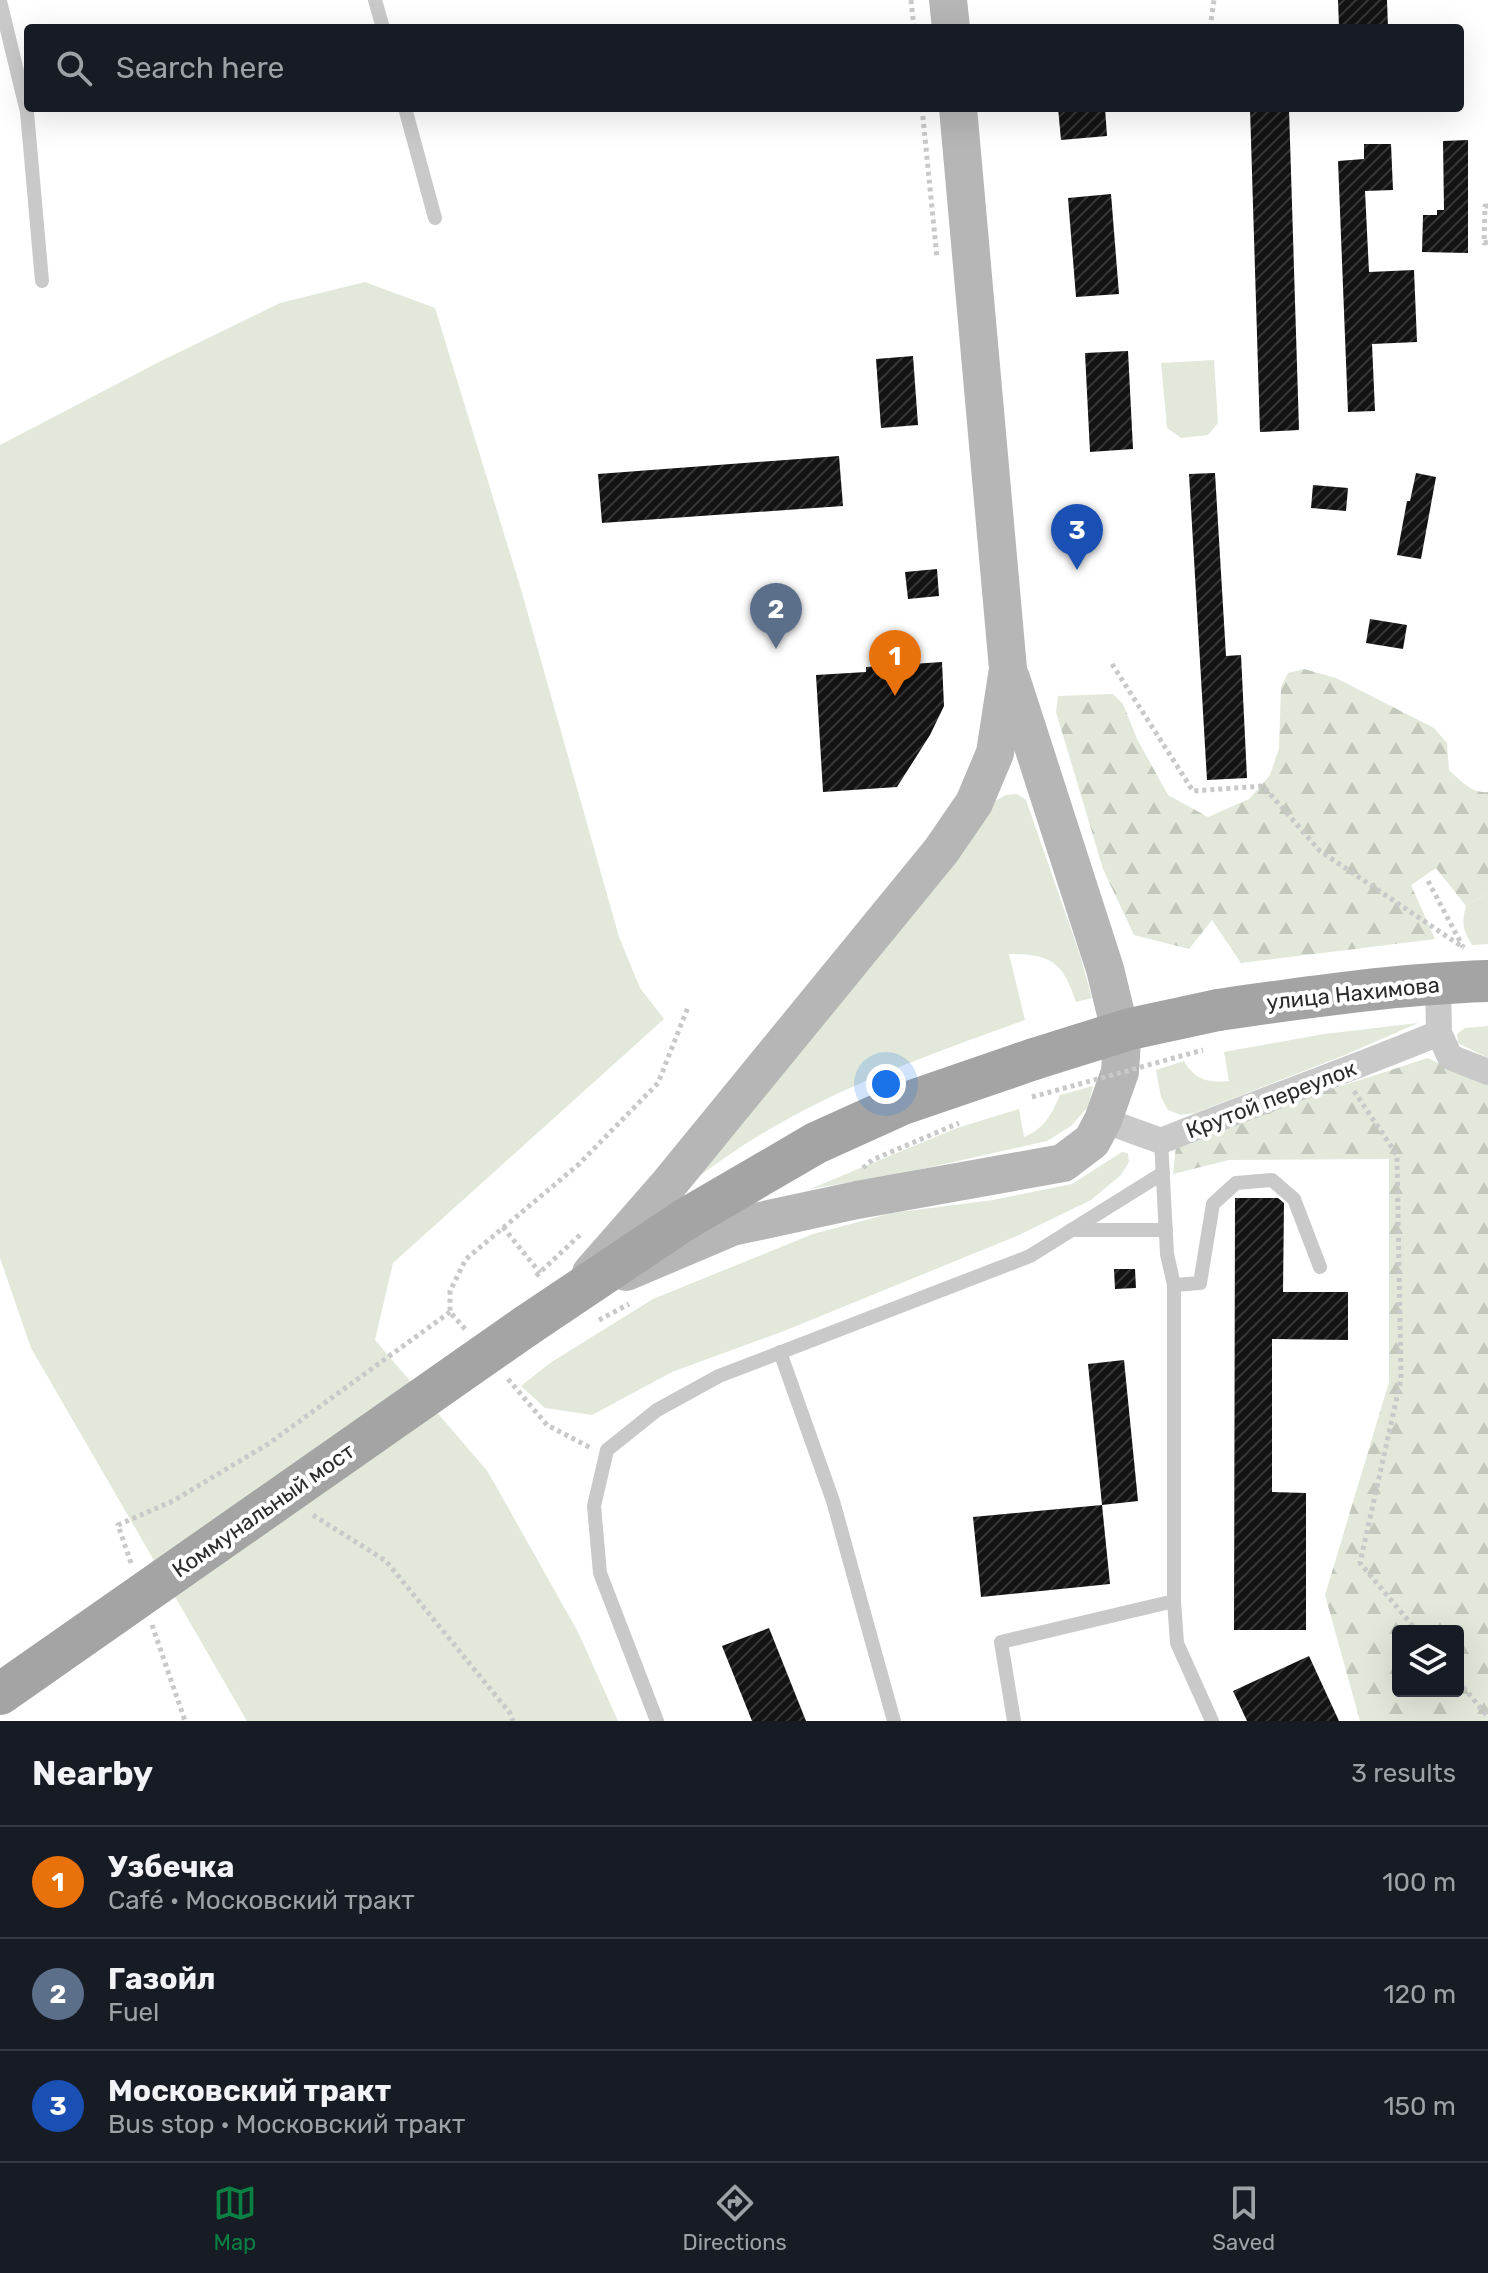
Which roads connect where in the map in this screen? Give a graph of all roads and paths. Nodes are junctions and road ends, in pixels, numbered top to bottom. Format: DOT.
graph roads {
  1 [pos="375,0"];
  2 [pos="911,0"];
  3 [pos="948,0"];
  4 [pos="1214,0"];
  5 [pos="0,1"];
  6 [pos="382,24"];
  7 [pos="914,24"];
  8 [pos="951,24"];
  9 [pos="1211,24"];
  10 [pos="24,100"];
  11 [pos="27,112"];
  12 [pos="406,112"];
  13 [pos="922,112"];
  14 [pos="958,112"];
  15 [pos="1488,206"];
  16 [pos="435,218"];
  17 [pos="1488,242"];
  18 [pos="938,265"];
  19 [pos="42,281"];
  20 [pos="1112,664"];
  21 [pos="1008,669"];
  22 [pos="1428,881"];
  23 [pos="1488,981"];
  24 [pos="1438,983"];
  25 [pos="688,1007"];
  26 [pos="1217,1028"];
  27 [pos="1439,1033"];
  28 [pos="1488,1072"];
  29 [pos="1342,1074"];
  30 [pos="1033,1078"];
  31 [pos="1103,1120"];
  32 [pos="1161,1141"];
  33 [pos="1163,1173"];
  34 [pos="503,1227"];
  35 [pos="1070,1230"];
  36 [pos="1166,1230"];
  37 [pos="584,1231"];
  38 [pos="1320,1267"];
  39 [pos="529,1281"];
  40 [pos="556,1284"];
  41 [pos="1174,1285"];
  42 [pos="450,1312"];
  43 [pos="469,1334"];
  44 [pos="780,1352"];
  45 [pos="498,1368"];
  46 [pos="606,1455"];
  47 [pos="313,1515"];
  48 [pos="118,1525"];
  49 [pos="1174,1601"];
  50 [pos="1412,1625"];
  51 [pos="1464,1688"];
  52 [pos="0,1694"];
  53 [pos="1488,1717"];
  54 [pos="513,1721"];
  55 [pos="657,1721"];
  56 [pos="894,1721"];
  57 [pos="1014,1721"];
  58 [pos="1212,1721"];
  1 -- 6 [label="lane"];
  2 -- 7 [label="path"];
  3 -- 8 [label="main road"];
  4 -- 9 [label="path"];
  5 -- 10 [label="lane"];
  11 -- 19 [label="lane"];
  12 -- 16 [label="lane"];
  13 -- 18 [label="path"];
  14 -- 21 [label="main road"];
  15 -- 17 [label="path"];
  20 -- 22 [label="path"];
  21 -- 31 [label="main road"];
  21 -- 40 [label="main road"];
  23 -- 24 [label="main road, улица Нахимова"];
  24 -- 26 [label="main road, улица Нахимова"];
  24 -- 27 [label="street"];
  25 -- 34 [label="path"];
  26 -- 30 [label="path, bridge"];
  26 -- 30 [label="main road, улица Нахимова, bridge"];
  27 -- 28 [label="street"];
  27 -- 29 [label="street, Крутой переулок"];
  29 -- 32 [label="street, Крутой переулок"];
  29 -- 50 [label="path"];
  30 -- 40 [label="main road, Коммунальный мост"];
  31 -- 32 [label="street, Крутой переулок"];
  31 -- 40 [label="main road"];
  32 -- 33 [label="lane"];
  33 -- 35 [label="lane"];
  33 -- 36 [label="lane"];
  34 -- 40 [label="path"];
  34 -- 42 [label="path"];
  35 -- 36 [label="lane"];
  35 -- 44 [label="lane"];
  36 -- 41 [label="lane"];
  37 -- 40 [label="path"];
  38 -- 41 [label="lane"];
  39 -- 40 [label="path"];
  40 -- 52 [label="main road, Коммунальный мост, bridge"];
  41 -- 49 [label="lane"];
  42 -- 43 [label="path"];
  42 -- 48 [label="path"];
  44 -- 46 [label="lane"];
  44 -- 56 [label="lane"];
  45 -- 46 [label="path"];
  46 -- 55 [label="lane"];
  47 -- 54 [label="path"];
  49 -- 57 [label="lane"];
  49 -- 58 [label="lane"];
  51 -- 53 [label="path"];
}
